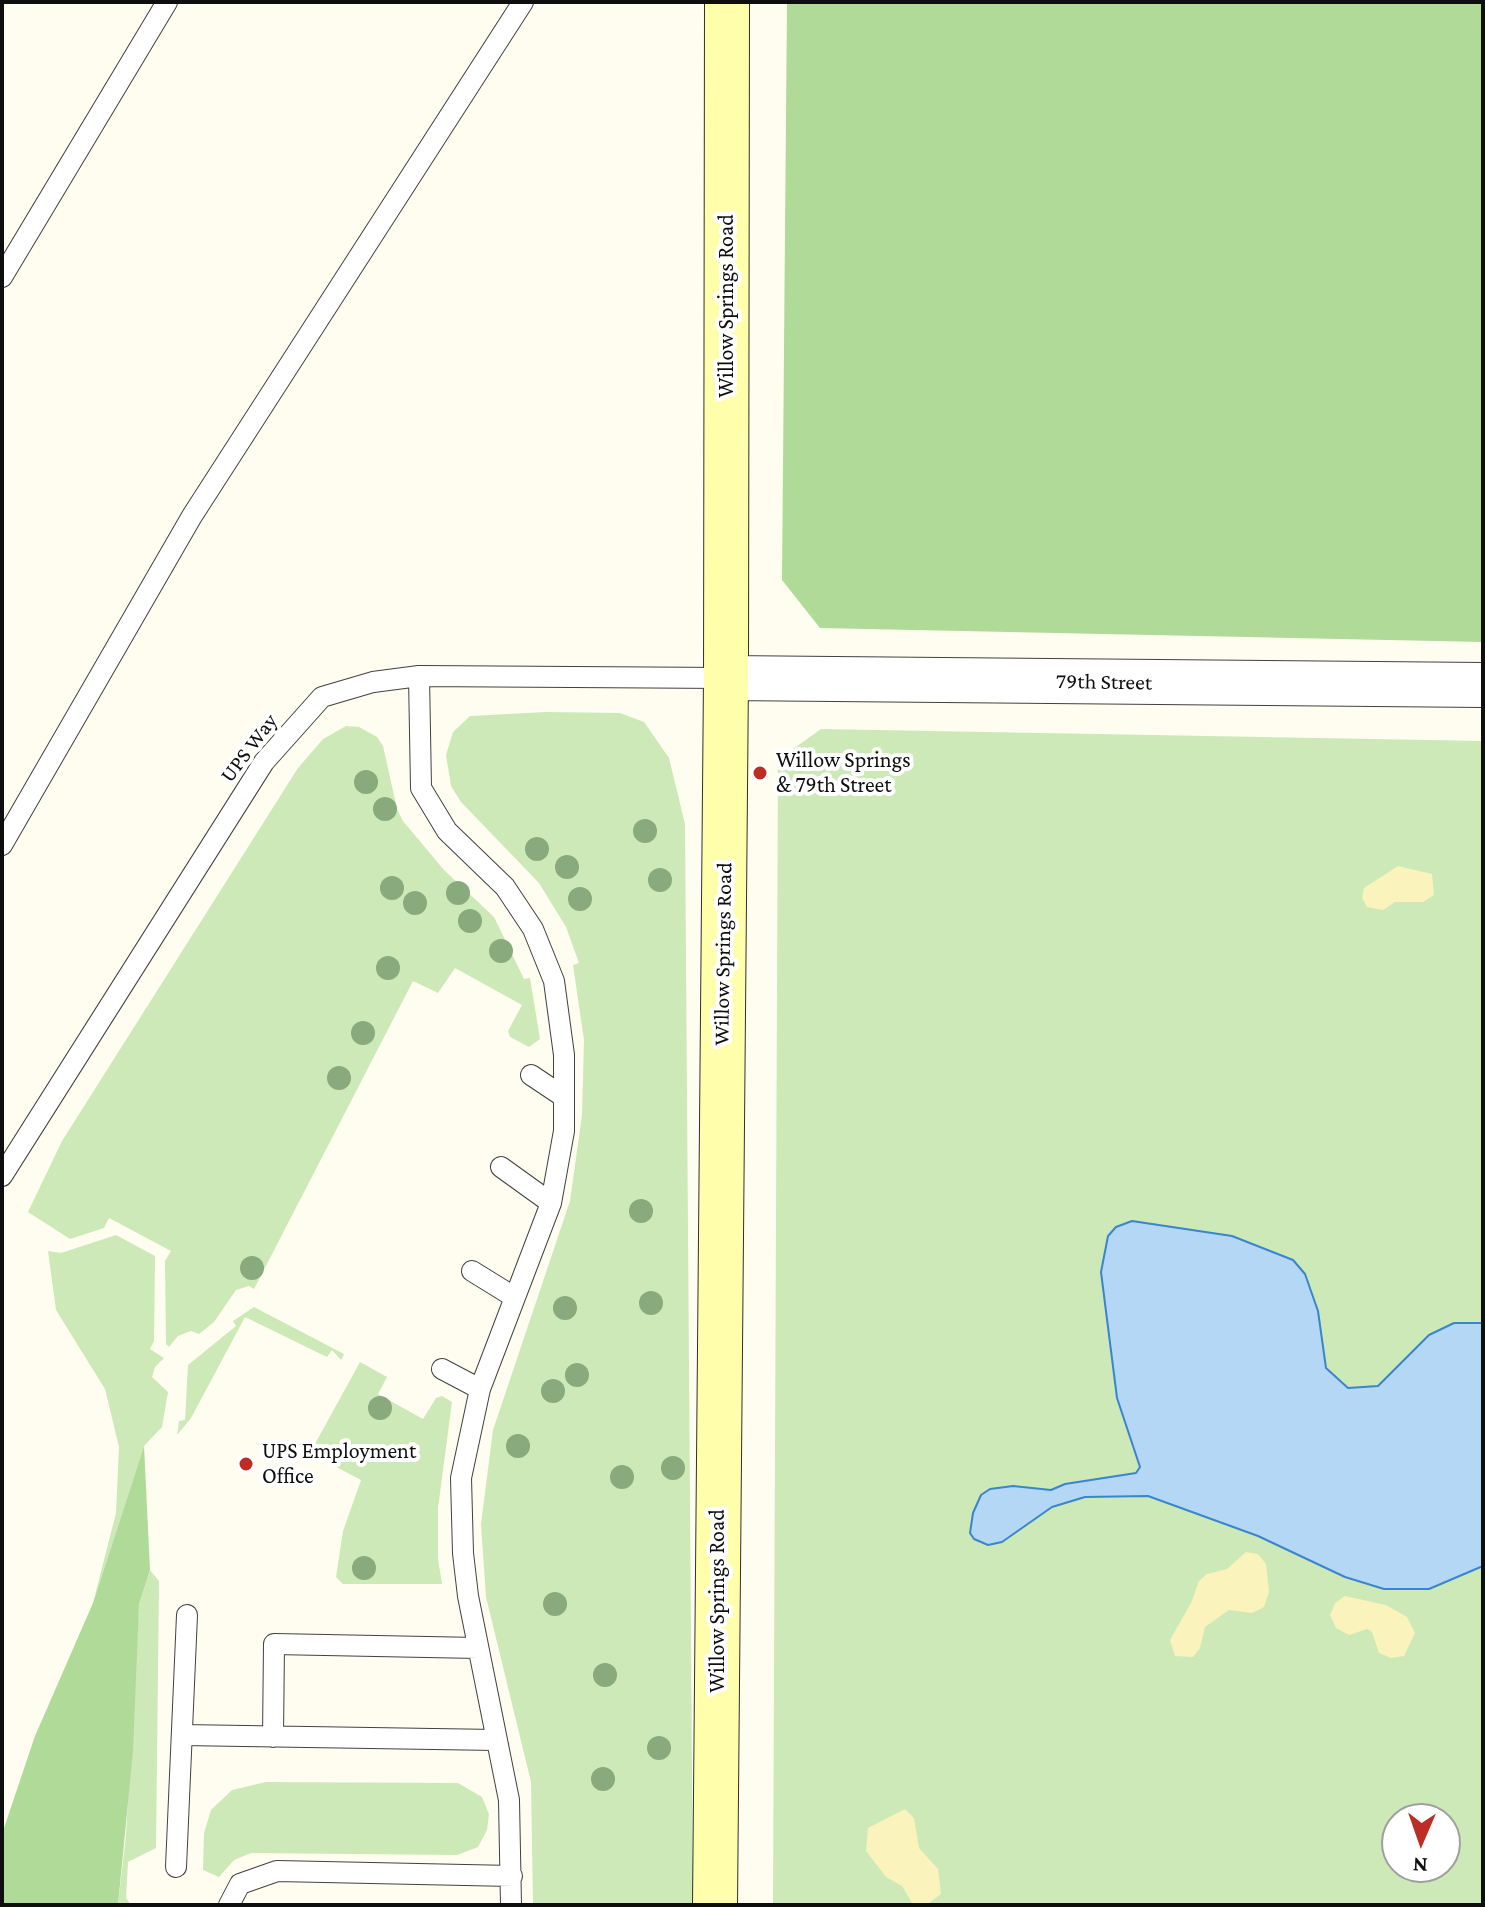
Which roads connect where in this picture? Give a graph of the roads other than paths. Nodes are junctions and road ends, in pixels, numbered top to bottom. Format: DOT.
graph roads {
  1 [pos="167,2"];
  2 [pos="523,2"];
  3 [pos="727,2"];
  4 [pos="2,277"];
  5 [pos="419,676"];
  6 [pos="726,678"];
  7 [pos="1483,685"];
  8 [pos="2,845"];
  9 [pos="531,1075"];
  10 [pos="564,1097"];
  11 [pos="501,1167"];
  12 [pos="2,1176"];
  13 [pos="551,1203"];
  14 [pos="472,1271"];
  15 [pos="514,1297"];
  16 [pos="442,1369"];
  17 [pos="480,1389"];
  18 [pos="187,1615"];
  19 [pos="478,1648"];
  20 [pos="182,1735"];
  21 [pos="273,1737"];
  22 [pos="496,1740"];
  23 [pos="176,1867"];
  24 [pos="512,1876"];
  25 [pos="229,1905"];
  26 [pos="511,1905"];
  27 [pos="715,1905"];
  1 -- 4 [label="lane"];
  2 -- 8 [label="lane"];
  3 -- 6 [label="main road, Willow Springs Road"];
  5 -- 6 [label="lane, UPS Way"];
  5 -- 10 [label="lane"];
  5 -- 12 [label="lane, UPS Way"];
  6 -- 7 [label="street, 79th Street"];
  6 -- 27 [label="main road, Willow Springs Road"];
  9 -- 10 [label="lane"];
  10 -- 13 [label="lane"];
  11 -- 13 [label="lane"];
  13 -- 15 [label="lane"];
  14 -- 15 [label="lane"];
  15 -- 17 [label="lane"];
  16 -- 17 [label="lane"];
  17 -- 19 [label="lane"];
  18 -- 20 [label="lane"];
  19 -- 21 [label="lane"];
  19 -- 22 [label="lane"];
  20 -- 21 [label="lane"];
  20 -- 23 [label="lane"];
  21 -- 22 [label="lane"];
  22 -- 24 [label="lane"];
  24 -- 25 [label="lane"];
  24 -- 26 [label="lane"];
}
